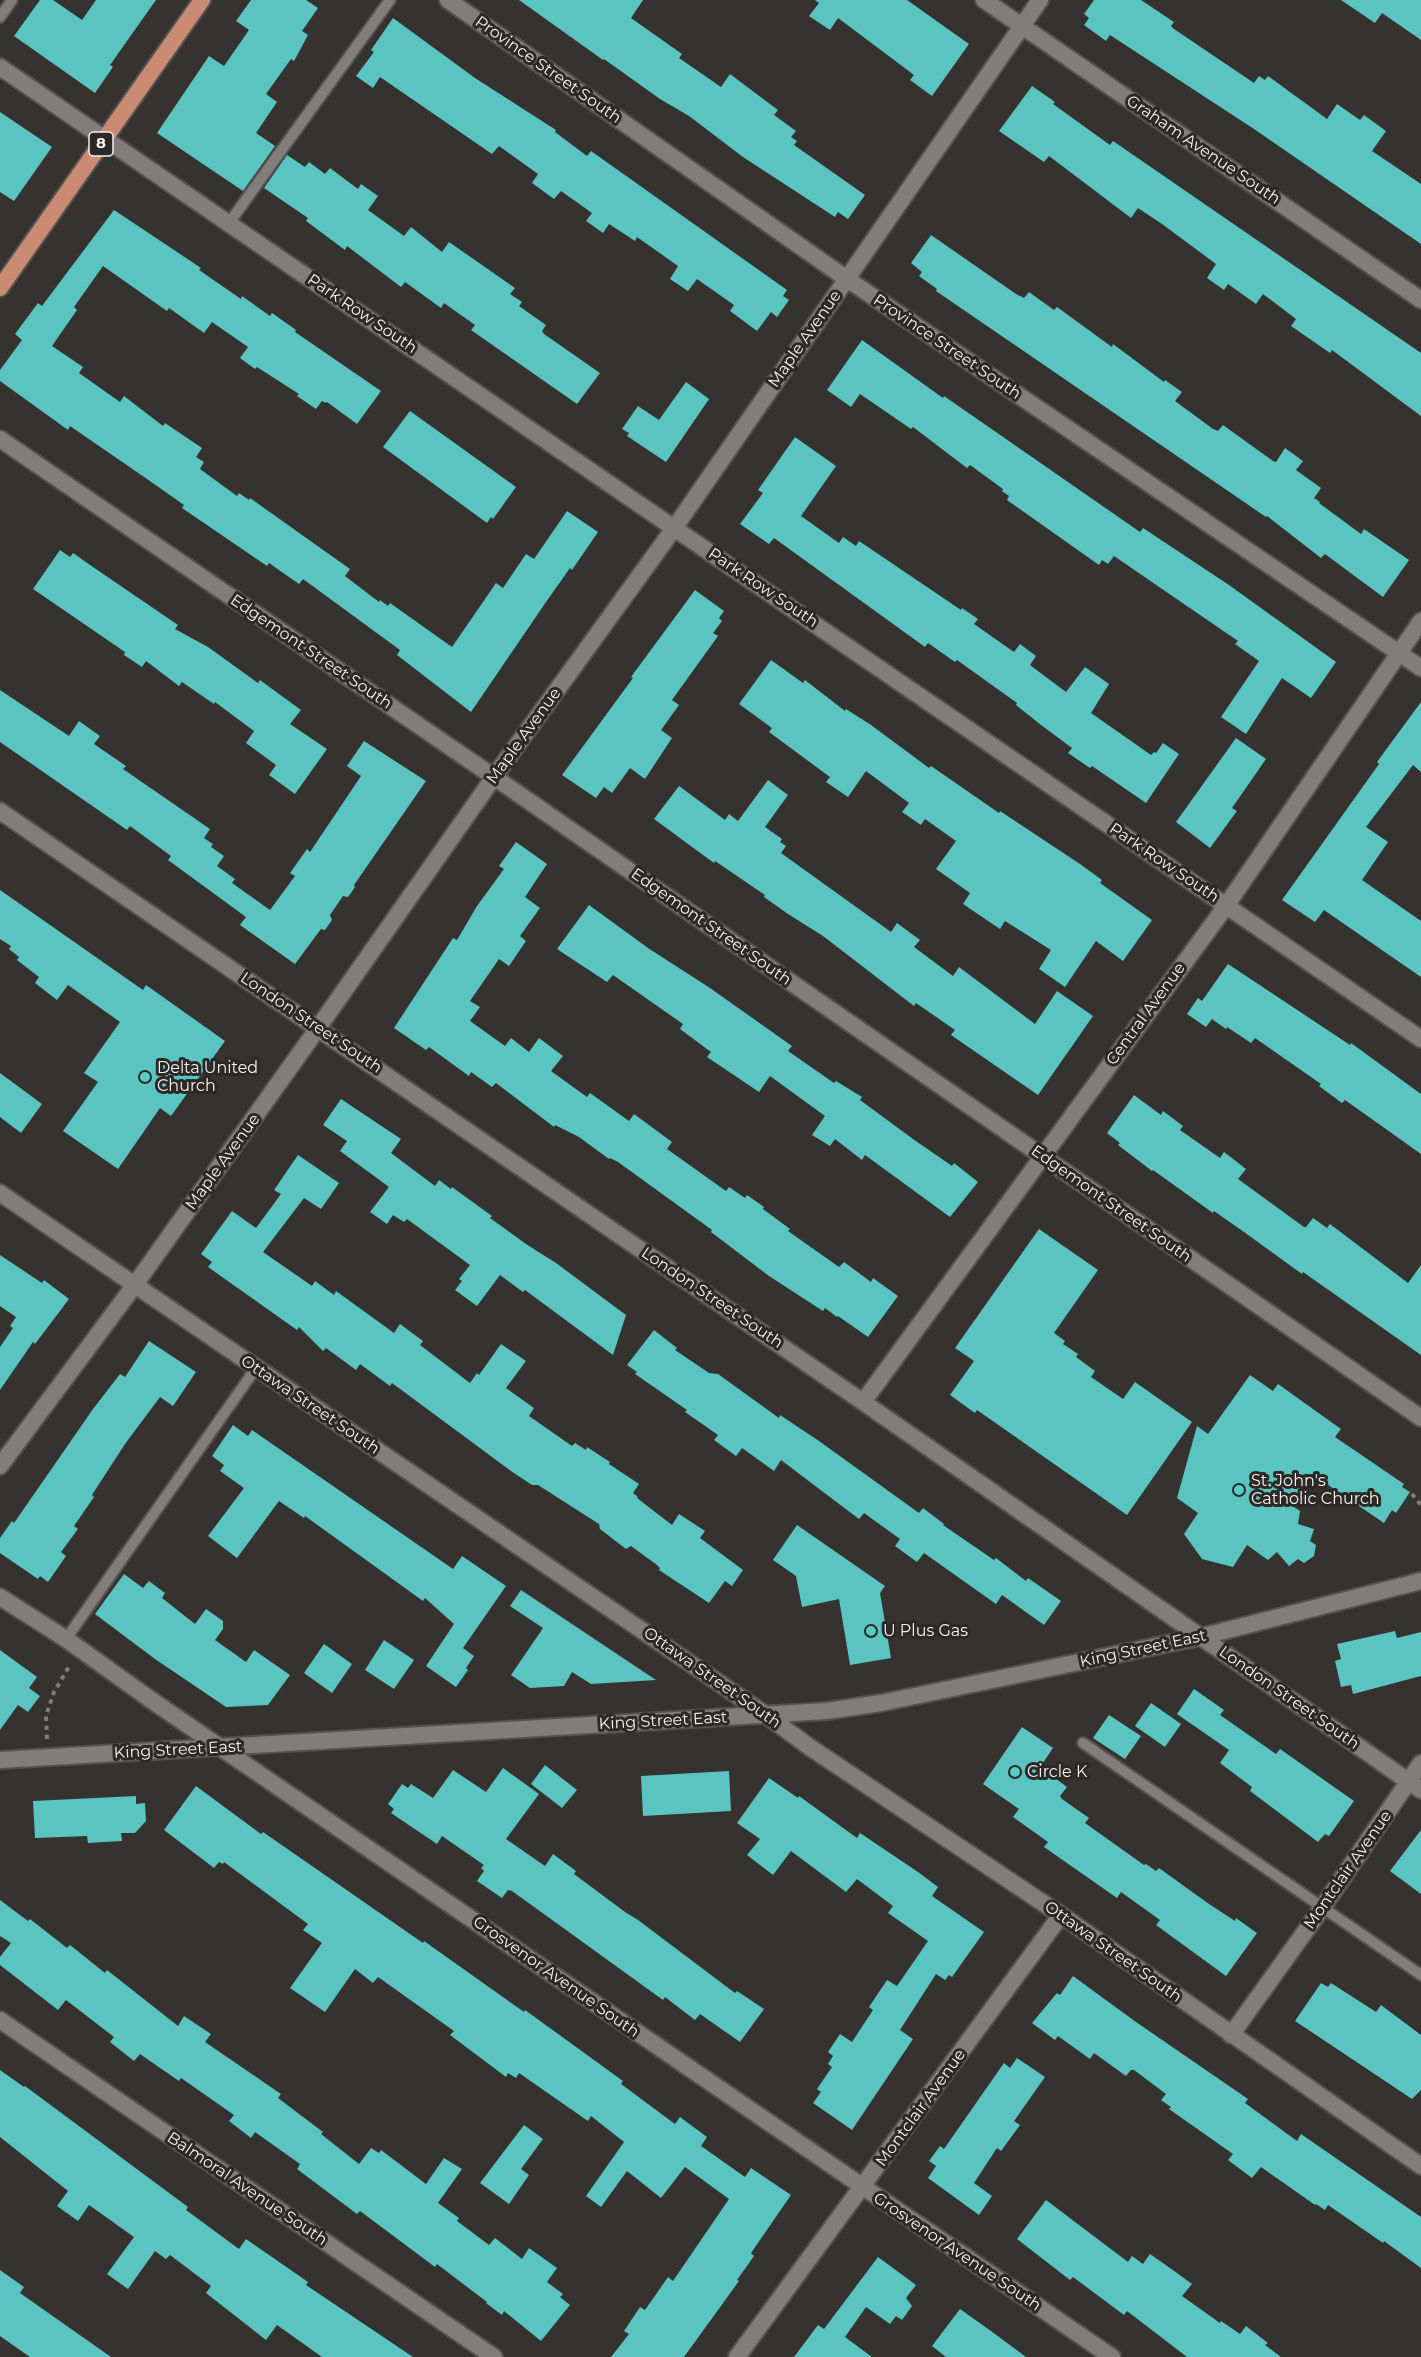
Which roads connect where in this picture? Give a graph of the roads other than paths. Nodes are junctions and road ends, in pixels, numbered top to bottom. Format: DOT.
graph roads {
  1 [pos="12,0"];
  2 [pos="202,0"];
  3 [pos="390,0"];
  4 [pos="448,0"];
  5 [pos="984,0"];
  6 [pos="1040,0"];
  7 [pos="0,17"];
  8 [pos="1021,26"];
  9 [pos="0,67"];
  10 [pos="105,138"];
  11 [pos="230,223"];
  12 [pos="847,279"];
  13 [pos="0,288"];
  14 [pos="1421,300"];
  15 [pos="0,439"];
  16 [pos="675,527"];
  17 [pos="1421,621"];
  18 [pos="1399,653"];
  19 [pos="1421,668"];
  20 [pos="494,777"];
  21 [pos="0,811"];
  22 [pos="1226,906"];
  23 [pos="318,1028"];
  24 [pos="1421,1040"];
  25 [pos="1041,1156"];
  26 [pos="1,1195"];
  27 [pos="134,1286"];
  28 [pos="256,1368"];
  29 [pos="863,1402"];
  30 [pos="1421,1418"];
  31 [pos="0,1466"];
  32 [pos="1421,1581"];
  33 [pos="0,1597"];
  34 [pos="1200,1637"];
  35 [pos="66,1639"];
  36 [pos="766,1715"];
  37 [pos="1083,1743"];
  38 [pos="222,1748"];
  39 [pos="0,1760"];
  40 [pos="1421,1764"];
  41 [pos="1415,1785"];
  42 [pos="1322,1908"];
  43 [pos="1061,1915"];
  44 [pos="1421,1976"];
  45 [pos="0,2020"];
  46 [pos="1231,2035"];
  47 [pos="1421,2166"];
  48 [pos="862,2188"];
  49 [pos="494,2357"];
  50 [pos="737,2357"];
  51 [pos="1112,2357"];
  1 -- 7 [label="lane"];
  2 -- 10 [label="main road, 8"];
  3 -- 11 [label="lane"];
  4 -- 12 [label="street, Province Street South"];
  5 -- 8 [label="street, Graham Avenue South"];
  6 -- 8 [label="street, Maple Avenue"];
  8 -- 12 [label="street, Maple Avenue"];
  8 -- 14 [label="street, Graham Avenue South"];
  9 -- 10 [label="street, Park Row South"];
  10 -- 11 [label="street, Park Row South"];
  10 -- 13 [label="main road, 8"];
  11 -- 16 [label="street, Park Row South"];
  12 -- 16 [label="street, Maple Avenue"];
  12 -- 18 [label="street, Province Street South"];
  15 -- 20 [label="street, Edgemont Street South"];
  16 -- 20 [label="street, Maple Avenue"];
  16 -- 22 [label="street, Park Row South"];
  17 -- 18 [label="street, Central Avenue"];
  18 -- 19 [label="street, Province Street South"];
  18 -- 22 [label="street, Central Avenue"];
  20 -- 23 [label="street, Maple Avenue"];
  20 -- 25 [label="street, Edgemont Street South"];
  21 -- 23 [label="street, London Street South"];
  22 -- 24 [label="street, Park Row South"];
  22 -- 25 [label="street, Central Avenue"];
  23 -- 27 [label="street, Maple Avenue"];
  23 -- 29 [label="street, London Street South"];
  25 -- 29 [label="street, Central Avenue"];
  25 -- 30 [label="street, Edgemont Street South"];
  26 -- 27 [label="street, Ottawa Street South"];
  27 -- 28 [label="street, Ottawa Street South"];
  27 -- 31 [label="street, Maple Avenue"];
  28 -- 35 [label="lane"];
  28 -- 36 [label="street, Ottawa Street South"];
  29 -- 34 [label="street, London Street South"];
  32 -- 34 [label="street, King Street East"];
  33 -- 35 [label="street, Grosvenor Avenue South"];
  34 -- 36 [label="street, King Street East"];
  34 -- 41 [label="street, London Street South"];
  35 -- 38 [label="street, Grosvenor Avenue South"];
  36 -- 38 [label="street, King Street East"];
  36 -- 43 [label="street, Ottawa Street South"];
  37 -- 42 [label="lane"];
  38 -- 39 [label="street, King Street East"];
  38 -- 48 [label="street, Grosvenor Avenue South"];
  40 -- 41 [label="street, Montclair Avenue"];
  41 -- 42 [label="street, Montclair Avenue"];
  42 -- 44 [label="lane"];
  42 -- 46 [label="street, Montclair Avenue"];
  43 -- 46 [label="street, Ottawa Street South"];
  43 -- 48 [label="street, Montclair Avenue"];
  45 -- 49 [label="street, Balmoral Avenue South"];
  46 -- 47 [label="street, Ottawa Street South"];
  48 -- 50 [label="street, Montclair Avenue"];
  48 -- 51 [label="street, Grosvenor Avenue South"];
}
